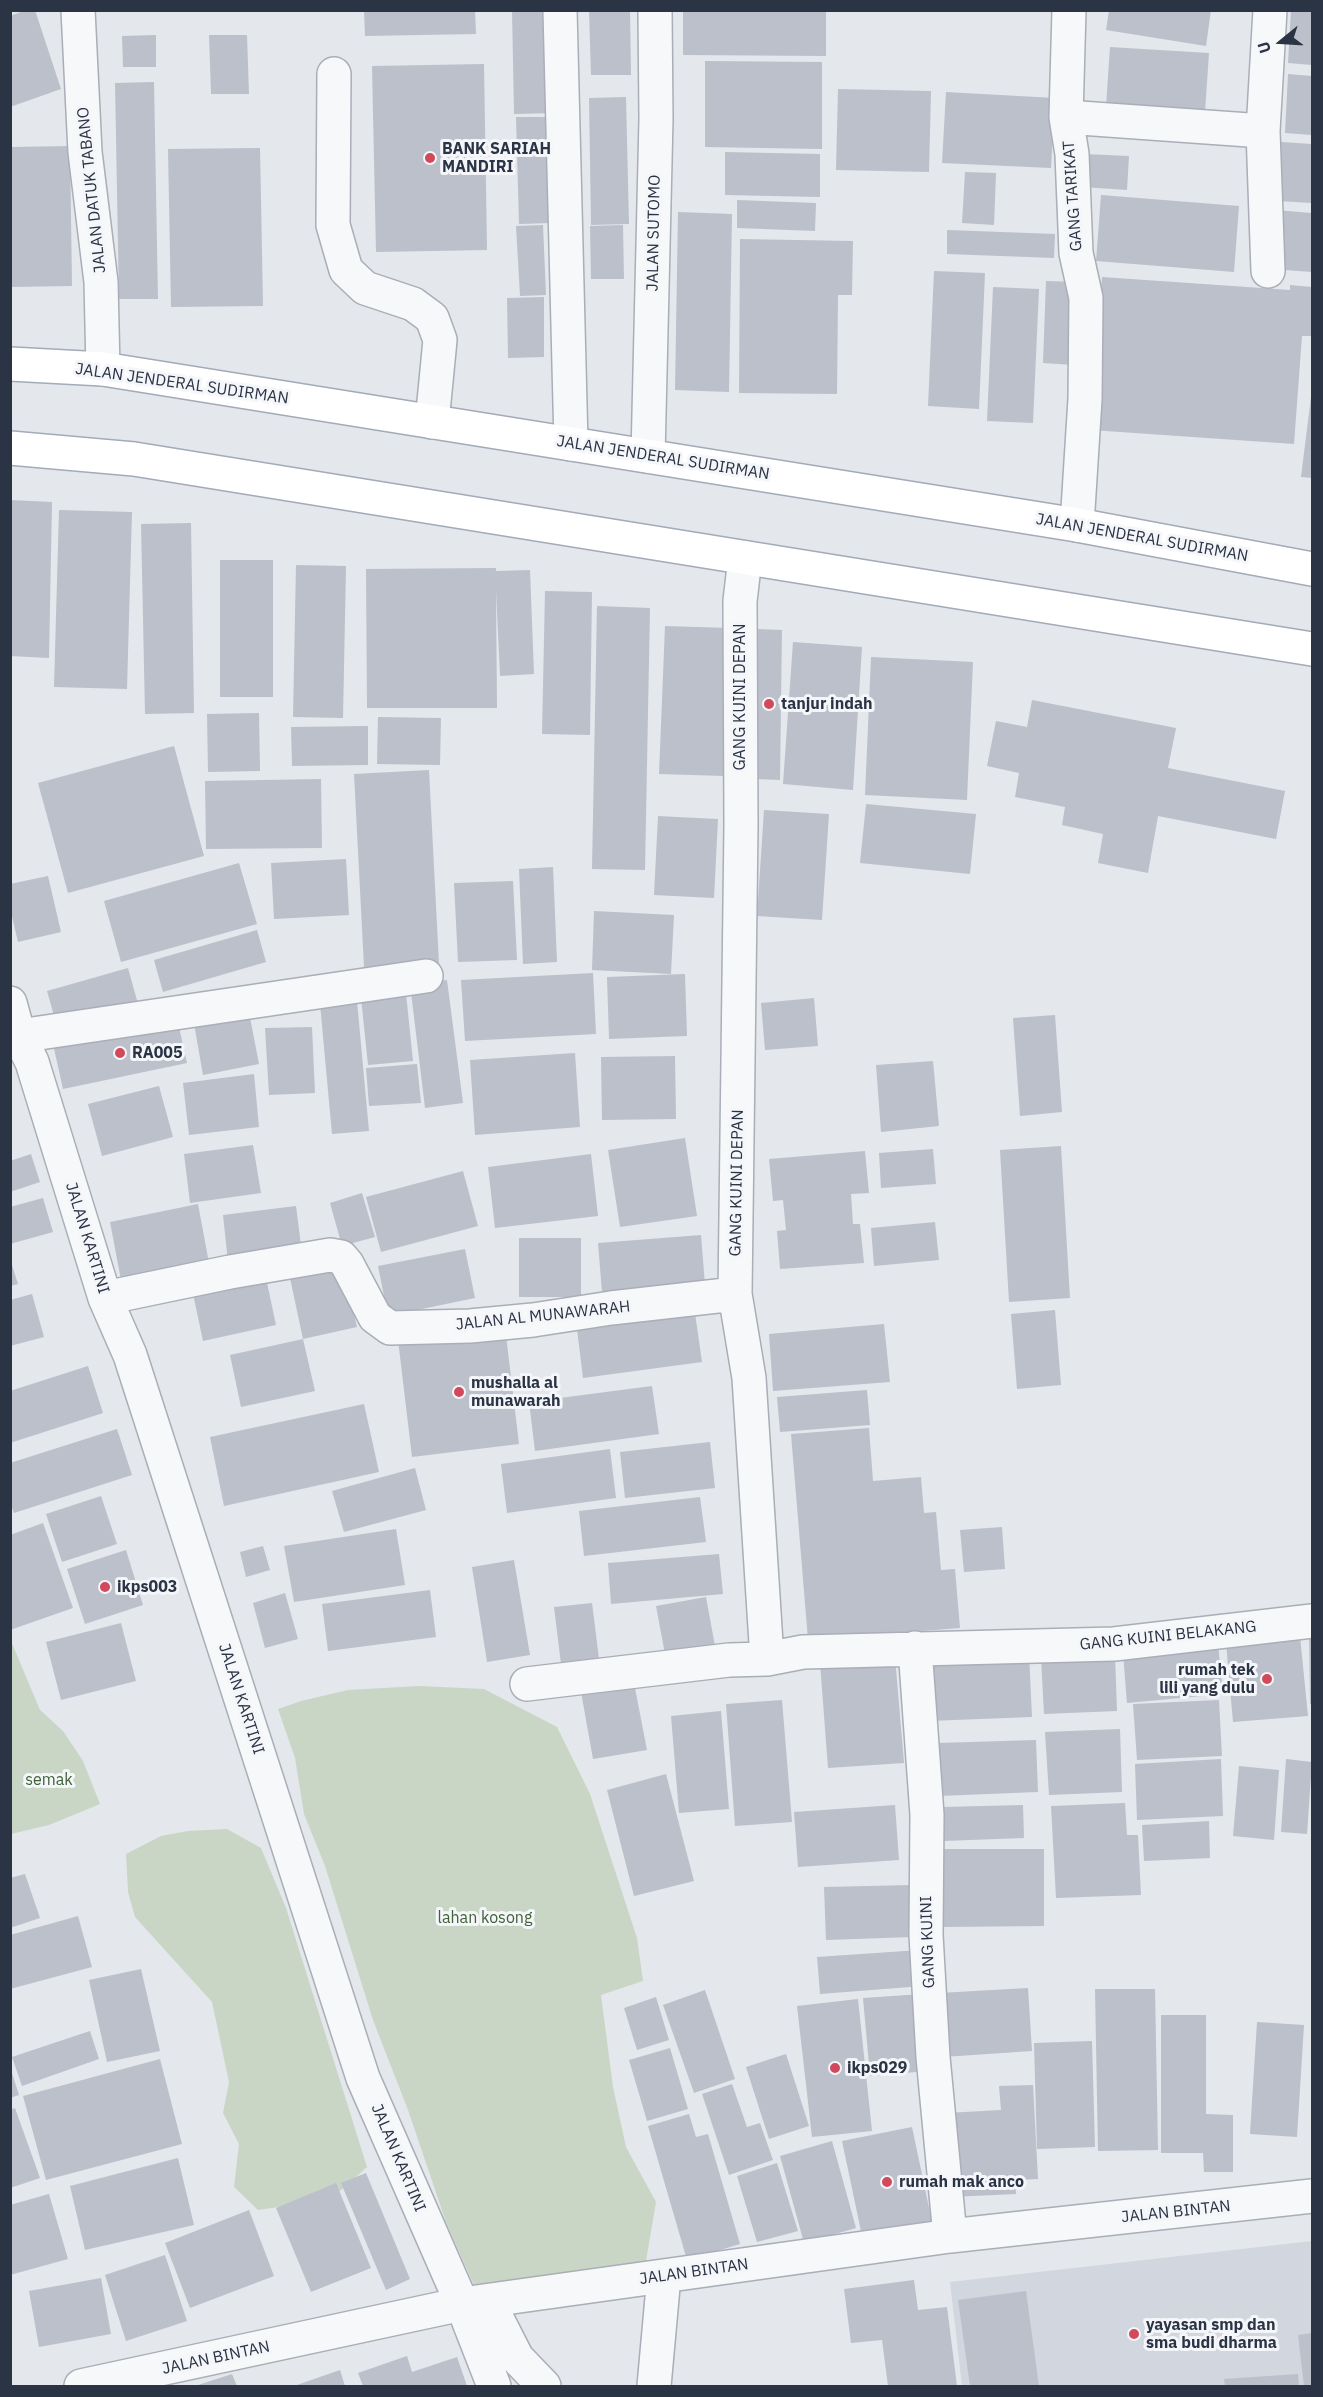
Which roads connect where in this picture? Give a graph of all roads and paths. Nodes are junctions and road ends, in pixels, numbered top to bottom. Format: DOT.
graph roads {
  1 [pos="78,10"];
  2 [pos="560,10"];
  3 [pos="655,10"];
  4 [pos="1069,10"];
  5 [pos="1270,10"];
  6 [pos="334,74"];
  7 [pos="1066,117"];
  8 [pos="1263,131"];
  9 [pos="1268,271"];
  10 [pos="10,364"];
  11 [pos="103,369"];
  12 [pos="432,422"];
  13 [pos="571,444"];
  14 [pos="10,448"];
  15 [pos="648,456"];
  16 [pos="1077,525"];
  17 [pos="745,558"];
  18 [pos="1312,569"];
  19 [pos="1312,649"];
  20 [pos="426,976"];
  21 [pos="10,1003"];
  22 [pos="19,1036"];
  23 [pos="735,1294"];
  24 [pos="105,1298"];
  25 [pos="1312,1621"];
  26 [pos="915,1648"];
  27 [pos="767,1659"];
  28 [pos="527,1684"];
  29 [pos="1312,2196"];
  30 [pos="950,2236"];
  31 [pos="664,2276"];
  32 [pos="475,2303"];
  33 [pos="83,2386"];
  34 [pos="494,2386"];
  35 [pos="544,2386"];
  36 [pos="654,2386"];
  1 -- 11 [label="street, JALAN DATUK TABANO"];
  2 -- 13 [label="street"];
  3 -- 15 [label="street, JALAN SUTOMO"];
  4 -- 7 [label="street, GANG TARIKAT"];
  5 -- 8 [label="street"];
  6 -- 12 [label="street"];
  7 -- 8 [label="street"];
  7 -- 16 [label="street, GANG TARIKAT"];
  8 -- 9 [label="street"];
  10 -- 11 [label="main road, JALAN JENDERAL SUDIRMAN"];
  11 -- 12 [label="main road, JALAN JENDERAL SUDIRMAN"];
  12 -- 13 [label="main road, JALAN JENDERAL SUDIRMAN"];
  13 -- 15 [label="main road, JALAN JENDERAL SUDIRMAN"];
  14 -- 17 [label="main road"];
  15 -- 16 [label="main road, JALAN JENDERAL SUDIRMAN"];
  16 -- 18 [label="main road, JALAN JENDERAL SUDIRMAN"];
  17 -- 19 [label="main road"];
  17 -- 23 [label="street, GANG KUINI DEPAN"];
  20 -- 22 [label="street"];
  21 -- 22 [label="street, JALAN KARTINI"];
  22 -- 24 [label="street, JALAN KARTINI"];
  23 -- 24 [label="street, JALAN AL MUNAWARAH"];
  23 -- 27 [label="street, GANG KUINI DEPAN"];
  24 -- 32 [label="street, JALAN KARTINI"];
  25 -- 26 [label="street, GANG KUINI BELAKANG"];
  26 -- 27 [label="street"];
  26 -- 30 [label="street, GANG KUINI"];
  27 -- 28 [label="street"];
  29 -- 30 [label="street, JALAN BINTAN"];
  30 -- 31 [label="street, JALAN BINTAN"];
  31 -- 32 [label="street, JALAN BINTAN"];
  31 -- 36 [label="street"];
  32 -- 33 [label="street, JALAN BINTAN"];
  32 -- 34 [label="street, JALAN KARTINI"];
  32 -- 35 [label="street"];
}
